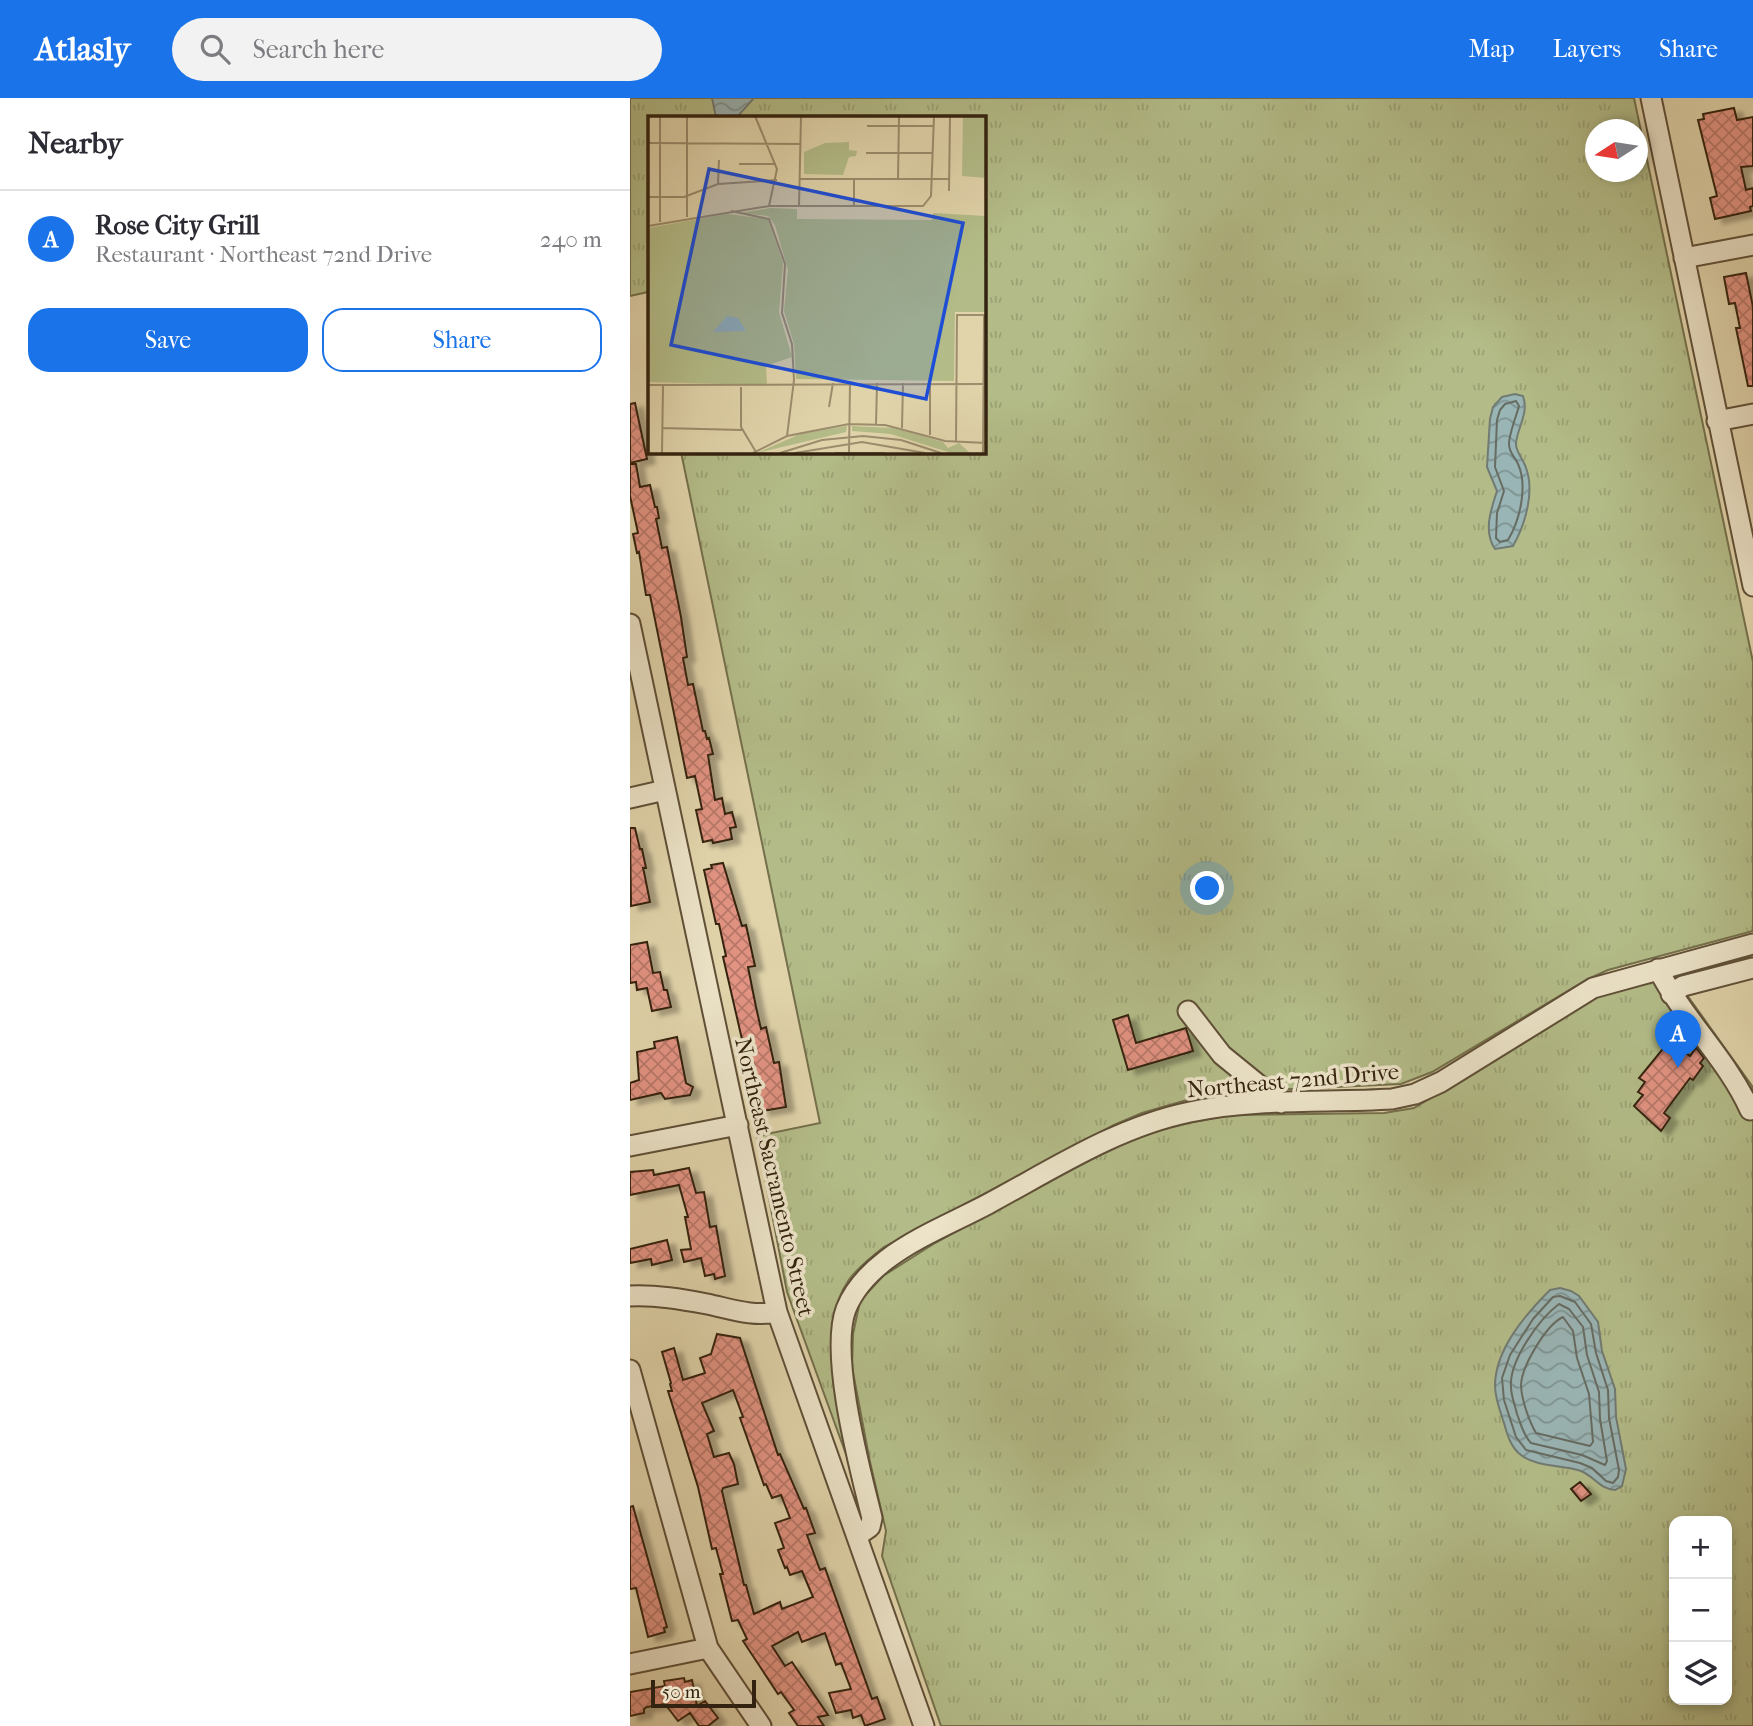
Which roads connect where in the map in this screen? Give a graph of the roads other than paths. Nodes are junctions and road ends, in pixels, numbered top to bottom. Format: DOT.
graph roads {
  1 [pos="1651,98"];
  2 [pos="1753,245"];
  3 [pos="1684,258"];
  4 [pos="1753,414"];
  5 [pos="1717,421"];
  6 [pos="1753,586"];
  7 [pos="630,624"];
  8 [pos="665,790"];
  9 [pos="630,798"];
  10 [pos="1753,944"];
  11 [pos="1753,968"];
  12 [pos="1658,970"];
  13 [pos="1671,994"];
  14 [pos="1188,1011"];
  15 [pos="1281,1103"];
  16 [pos="1753,1110"];
  17 [pos="738,1125"];
  18 [pos="630,1146"];
  19 [pos="630,1296"];
  20 [pos="778,1312"];
  21 [pos="630,1370"];
  22 [pos="857,1536"];
  23 [pos="708,1648"];
  24 [pos="630,1664"];
  25 [pos="761,1726"];
  26 [pos="924,1726"];
  1 -- 3 [label="street"];
  2 -- 3 [label="street"];
  3 -- 5 [label="street"];
  4 -- 5 [label="street"];
  5 -- 6 [label="street"];
  7 -- 8 [label="street, Northeast Sacramento Street"];
  8 -- 9 [label="street"];
  8 -- 17 [label="street, Northeast Sacramento Street"];
  10 -- 12 [label="street, Northeast 72nd Drive"];
  11 -- 13 [label="street"];
  12 -- 13 [label="street"];
  12 -- 15 [label="street, Northeast 72nd Drive"];
  13 -- 16 [label="street"];
  14 -- 15 [label="street"];
  15 -- 22 [label="street, Northeast 72nd Drive"];
  17 -- 18 [label="street"];
  17 -- 20 [label="street, Northeast Sacramento Street"];
  19 -- 20 [label="street"];
  20 -- 22 [label="street, Northeast Sacramento Street"];
  21 -- 23 [label="street"];
  22 -- 26 [label="street, Northeast Sacramento Street"];
  23 -- 24 [label="street"];
  23 -- 25 [label="street"];
}
